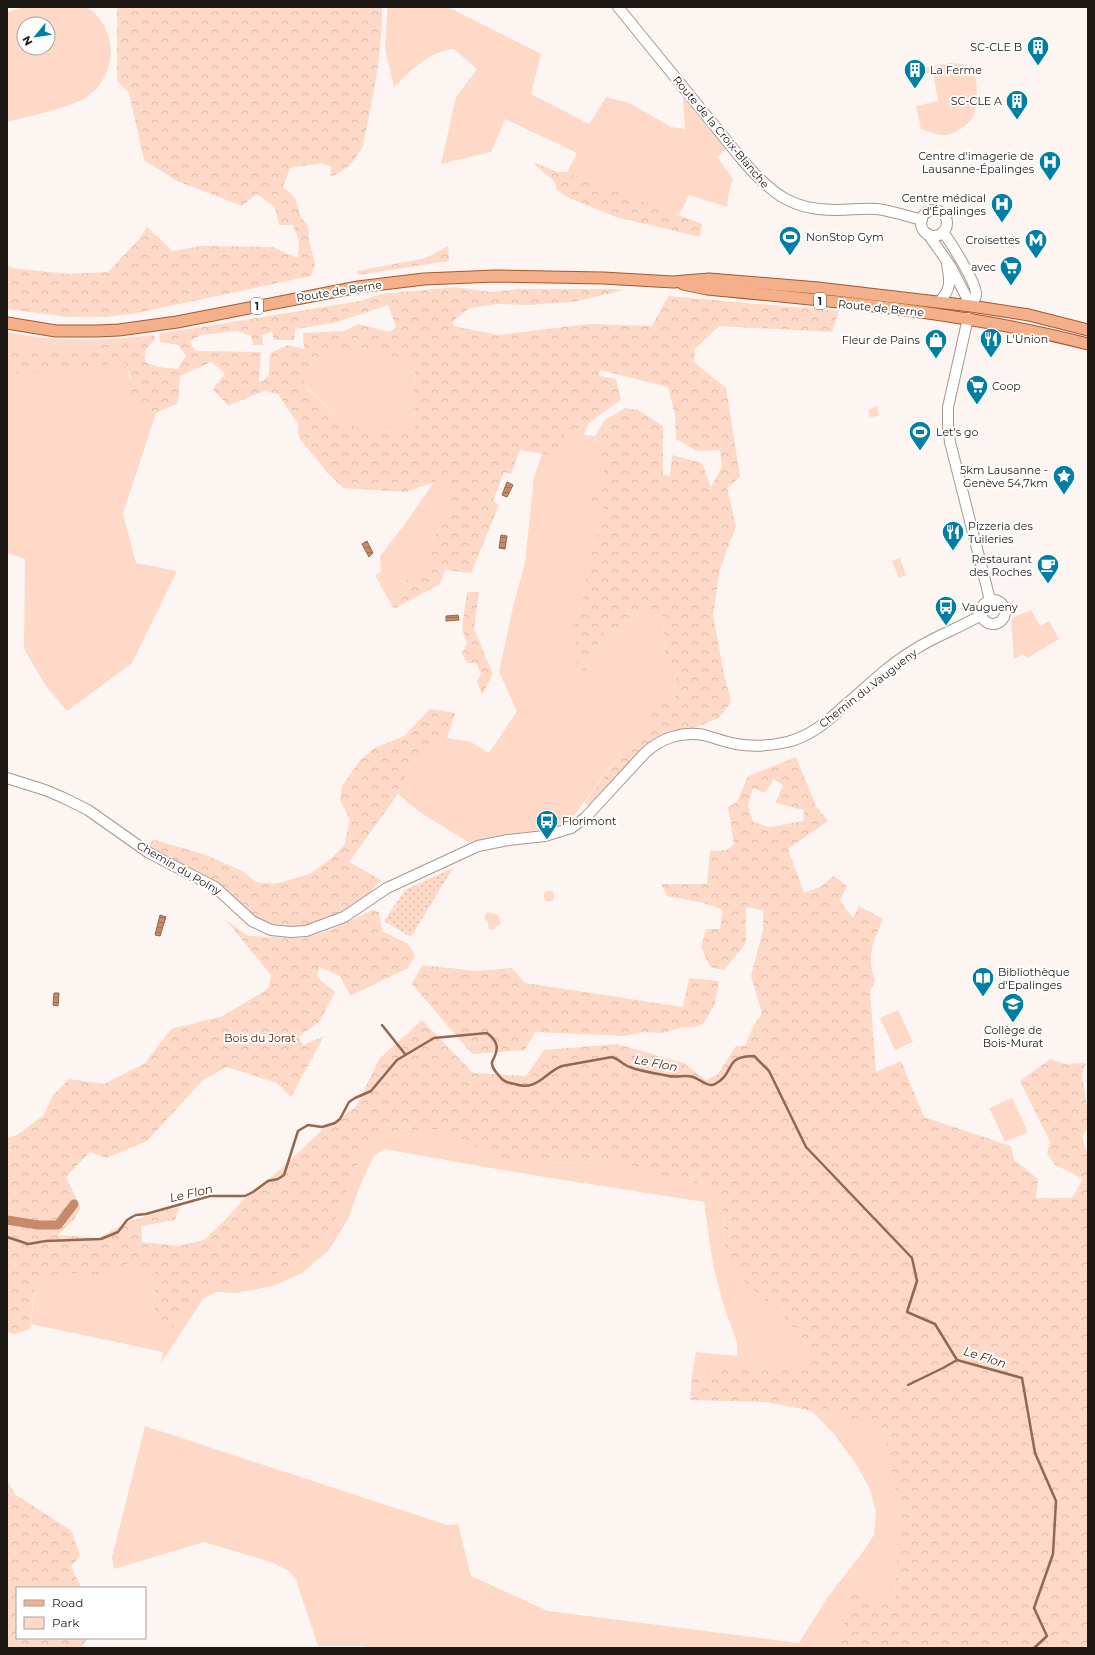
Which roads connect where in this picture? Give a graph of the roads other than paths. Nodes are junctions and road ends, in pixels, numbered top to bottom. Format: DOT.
graph roads {
  1 [pos="618,7"];
  2 [pos="922,220"];
  3 [pos="943,232"];
  4 [pos="928,234"];
  5 [pos="946,258"];
  6 [pos="673,282"];
  7 [pos="939,302"];
  8 [pos="971,306"];
  9 [pos="968,318"];
  10 [pos="7,323"];
  11 [pos="1088,330"];
  12 [pos="1088,344"];
  13 [pos="990,600"];
  14 [pos="982,615"];
  15 [pos="7,778"];
  16 [pos="572,828"];
  1 -- 2 [label="street, Route de la Croix-Blanche"];
  2 -- 3 [label="street"];
  2 -- 4 [label="street"];
  3 -- 4 [label="street"];
  3 -- 8 [label="street"];
  4 -- 5 [label="street"];
  5 -- 7 [label="street"];
  5 -- 8 [label="street"];
  6 -- 7 [label="main road, Route de Berne / 1"];
  6 -- 9 [label="main road, Route de Berne / 1"];
  6 -- 10 [label="main road, Route de Berne / 1"];
  7 -- 8 [label="main road, Route de Berne / 1"];
  8 -- 9 [label="main road"];
  8 -- 11 [label="main road, Route de Berne / 1"];
  9 -- 12 [label="main road, Route de Berne / 1"];
  9 -- 13 [label="street"];
  13 -- 14 [label="street"];
  13 -- 14 [label="street"];
  14 -- 16 [label="street, Chemin du Vaugueny"];
  15 -- 16 [label="street, Chemin du Polny"];
}
